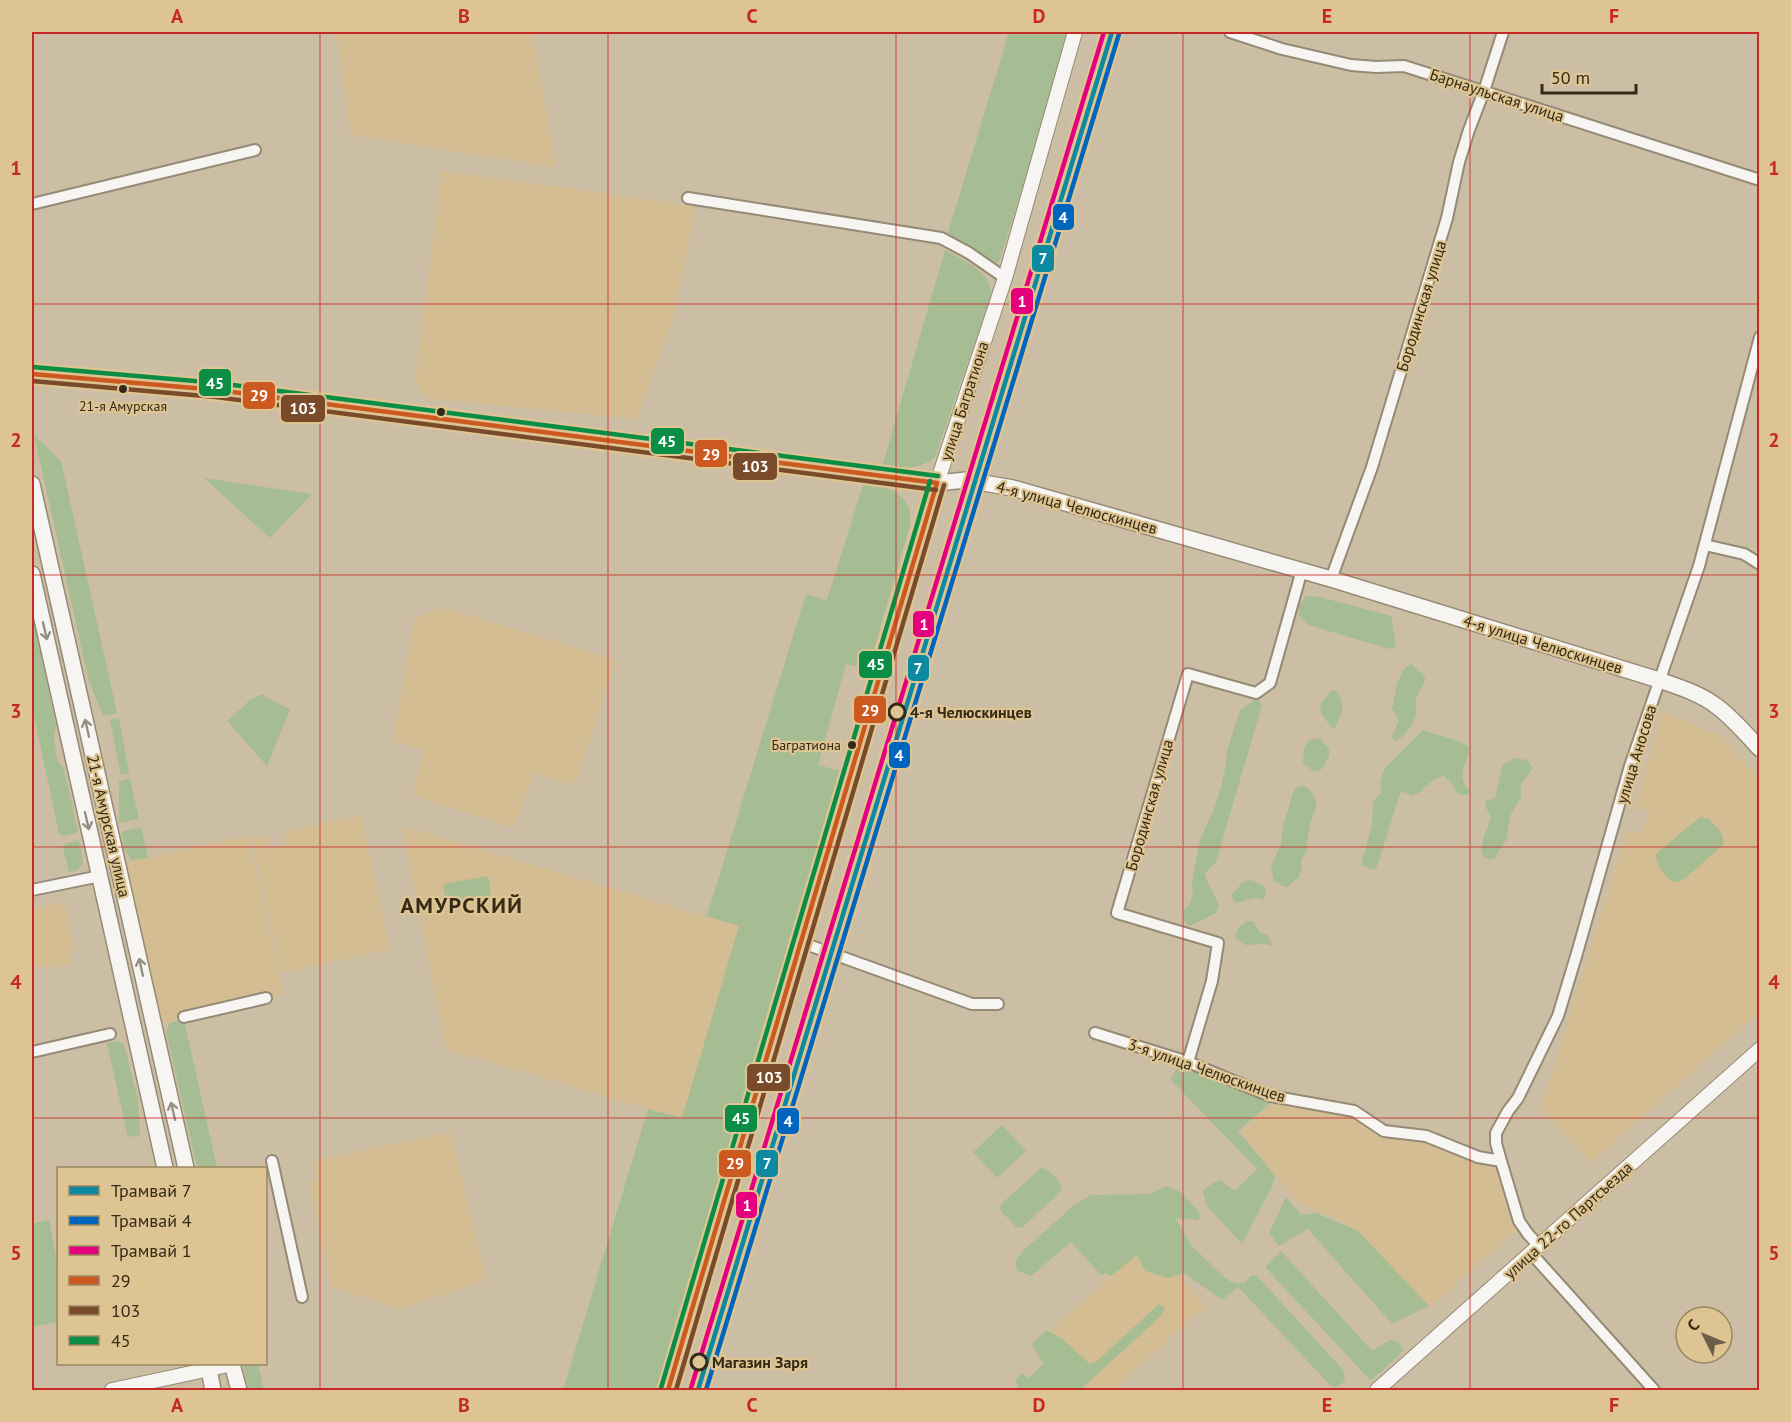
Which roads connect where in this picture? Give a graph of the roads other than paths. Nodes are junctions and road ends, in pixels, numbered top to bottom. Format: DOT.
graph roads {
  1 [pos="1075,32"];
  2 [pos="1230,32"];
  3 [pos="1503,32"];
  4 [pos="1484,91"];
  5 [pos="255,150"];
  6 [pos="1760,180"];
  7 [pos="688,198"];
  8 [pos="32,204"];
  9 [pos="1005,278"];
  10 [pos="1760,337"];
  11 [pos="32,374"];
  12 [pos="937,483"];
  13 [pos="32,484"];
  14 [pos="1704,545"];
  15 [pos="1760,564"];
  16 [pos="1302,570"];
  17 [pos="32,574"];
  18 [pos="1331,579"];
  19 [pos="1659,680"];
  20 [pos="1760,749"];
  21 [pos="100,876"];
  22 [pos="32,890"];
  23 [pos="800,942"];
  24 [pos="266,998"];
  25 [pos="998,1004"];
  26 [pos="184,1017"];
  27 [pos="1095,1033"];
  28 [pos="110,1034"];
  29 [pos="1760,1049"];
  30 [pos="32,1052"];
  31 [pos="1188,1062"];
  32 [pos="272,1161"];
  33 [pos="1501,1161"];
  34 [pos="165,1167"];
  35 [pos="186,1167"];
  36 [pos="1535,1249"];
  37 [pos="302,1296"];
  38 [pos="233,1365"];
  39 [pos="208,1366"];
  40 [pos="112,1390"];
  41 [pos="213,1390"];
  42 [pos="239,1390"];
  43 [pos="668,1390"];
  44 [pos="1377,1390"];
  45 [pos="1654,1390"];
  1 -- 9 [label="street, улица Багратиона"];
  2 -- 4 [label="street, Барнаульская улица"];
  3 -- 4 [label="street, Бородинская улица"];
  4 -- 6 [label="street, Барнаульская улица"];
  4 -- 18 [label="street, Бородинская улица"];
  5 -- 8 [label="street"];
  7 -- 9 [label="street"];
  9 -- 12 [label="street, улица Багратиона"];
  10 -- 14 [label="street, улица Аносова"];
  11 -- 12 [label="main road, 4-я улица Челюскинцев"];
  12 -- 16 [label="main road, 4-я улица Челюскинцев"];
  12 -- 23 [label="main road, улица Багратиона"];
  35 -- 13 [label="main road, 21-я Амурская улица, one-way"];
  14 -- 15 [label="street"];
  14 -- 19 [label="street, улица Аносова"];
  16 -- 18 [label="main road, 4-я улица Челюскинцев"];
  16 -- 31 [label="street, Бородинская улица"];
  17 -- 21 [label="main road, 21-я Амурская улица, one-way"];
  18 -- 19 [label="main road, 4-я улица Челюскинцев"];
  19 -- 20 [label="main road, 4-я улица Челюскинцев"];
  19 -- 33 [label="street, улица Аносова"];
  21 -- 22 [label="street"];
  21 -- 34 [label="main road, 21-я Амурская улица"];
  23 -- 25 [label="street"];
  23 -- 43 [label="main road, улица Багратиона"];
  24 -- 26 [label="street"];
  27 -- 31 [label="street, 3-я улица Челюскинцев"];
  28 -- 30 [label="street"];
  29 -- 36 [label="street, улица 22-го Партсъезда"];
  31 -- 33 [label="street, 3-я улица Челюскинцев"];
  32 -- 37 [label="street"];
  33 -- 36 [label="street"];
  36 -- 44 [label="street, улица 22-го Партсъезда"];
  36 -- 45 [label="street"];
  38 -- 42 [label="main road"];
  39 -- 40 [label="street"];
  39 -- 41 [label="main road"];
}
